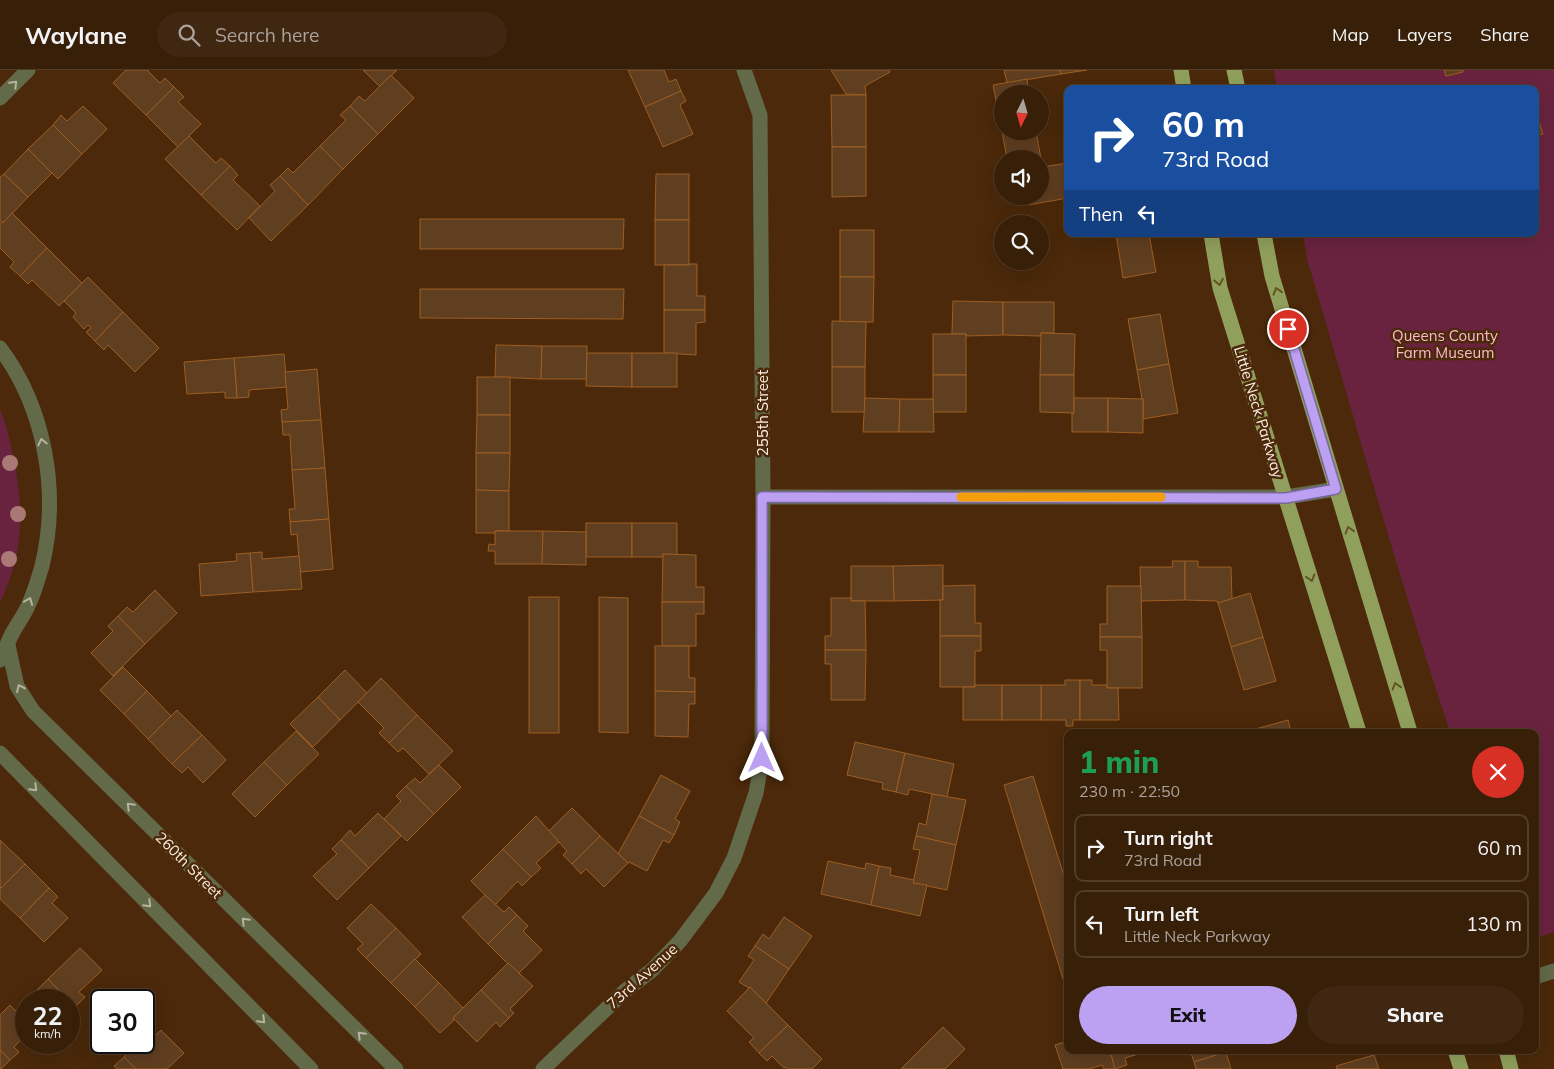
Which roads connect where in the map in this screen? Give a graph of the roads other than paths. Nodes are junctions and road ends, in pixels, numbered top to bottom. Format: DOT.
graph roads {
  1 [pos="28,70"];
  2 [pos="744,70"];
  3 [pos="1181,70"];
  4 [pos="1234,70"];
  5 [pos="1183,85"];
  6 [pos="1237,85"];
  7 [pos="0,98"];
  8 [pos="1211,237"];
  9 [pos="1265,237"];
  10 [pos="0,348"];
  11 [pos="1336,489"];
  12 [pos="762,497"];
  13 [pos="1286,498"];
  14 [pos="8,645"];
  15 [pos="0,660"];
  16 [pos="1358,729"];
  17 [pos="1409,729"];
  18 [pos="0,753"];
  19 [pos="762,758"];
  20 [pos="1554,971"];
  21 [pos="1539,976"];
  22 [pos="1456,1054"];
  23 [pos="1507,1054"];
  24 [pos="311,1069"];
  25 [pos="396,1069"];
  26 [pos="543,1069"];
  27 [pos="1460,1069"];
  28 [pos="1511,1069"];
  7 -- 1 [label="street, one-way"];
  2 -- 12 [label="street, 255th Street"];
  3 -- 5 [label="main road"];
  4 -- 6 [label="main road"];
  8 -- 13 [label="main road, Little Neck Parkway, one-way"];
  11 -- 9 [label="main road, one-way"];
  14 -- 10 [label="street, one-way"];
  11 -- 13 [label="street"];
  17 -- 11 [label="main road, one-way"];
  12 -- 13 [label="street"];
  12 -- 19 [label="street, 255th Street"];
  13 -- 16 [label="main road, Little Neck Parkway, one-way"];
  14 -- 15 [label="street"];
  25 -- 14 [label="street, 260th Street, one-way"];
  18 -- 24 [label="street, one-way"];
  19 -- 26 [label="street, 73rd Avenue"];
  20 -- 21 [label="street"];
  22 -- 27 [label="main road"];
  23 -- 28 [label="main road"];
}
